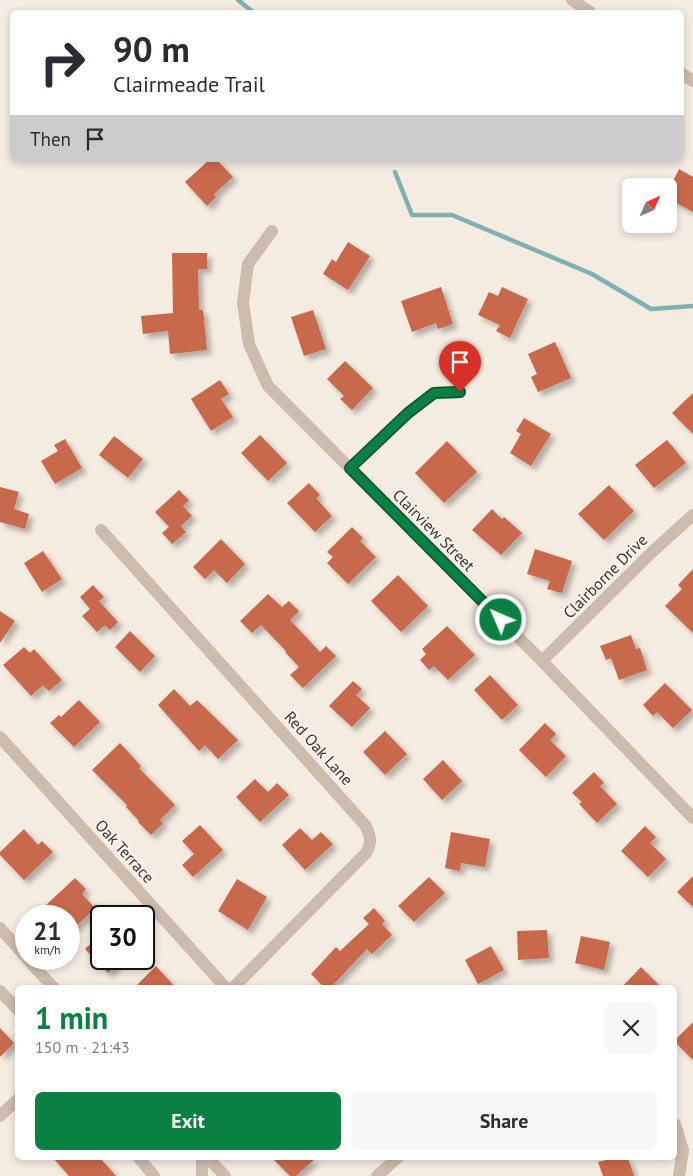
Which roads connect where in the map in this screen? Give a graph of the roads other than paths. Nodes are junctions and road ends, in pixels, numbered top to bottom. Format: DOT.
graph roads {
  1 [pos="572,0"];
  2 [pos="587,10"];
  3 [pos="272,232"];
  4 [pos="460,392"];
  5 [pos="350,468"];
  6 [pos="693,515"];
  7 [pos="101,530"];
  8 [pos="542,661"];
  9 [pos="0,737"];
  10 [pos="693,818"];
  11 [pos="0,928"];
  12 [pos="15,945"];
  13 [pos="38,970"];
  14 [pos="51,985"];
  15 [pos="223,985"];
  16 [pos="236,985"];
  17 [pos="0,991"];
  18 [pos="15,1007"];
  19 [pos="15,1102"];
  20 [pos="0,1116"];
  21 [pos="677,1130"];
  22 [pos="141,1160"];
  23 [pos="202,1160"];
  24 [pos="210,1160"];
  25 [pos="395,1160"];
  26 [pos="154,1176"];
  27 [pos="202,1176"];
  28 [pos="225,1176"];
  29 [pos="377,1176"];
  30 [pos="679,1176"];
  1 -- 2 [label="street"];
  3 -- 5 [label="street, Clairview Street"];
  4 -- 5 [label="street"];
  5 -- 8 [label="street, Clairview Street"];
  6 -- 8 [label="street, Clairborne Drive"];
  7 -- 16 [label="street, Red Oak Lane"];
  8 -- 10 [label="street, Clairview Street"];
  9 -- 15 [label="street, Oak Terrace"];
  11 -- 12 [label="street"];
  13 -- 14 [label="street"];
  17 -- 18 [label="street"];
  19 -- 20 [label="street"];
  21 -- 30 [label="street"];
  22 -- 26 [label="street"];
  23 -- 27 [label="street"];
  24 -- 28 [label="street"];
  25 -- 29 [label="street"];
}
